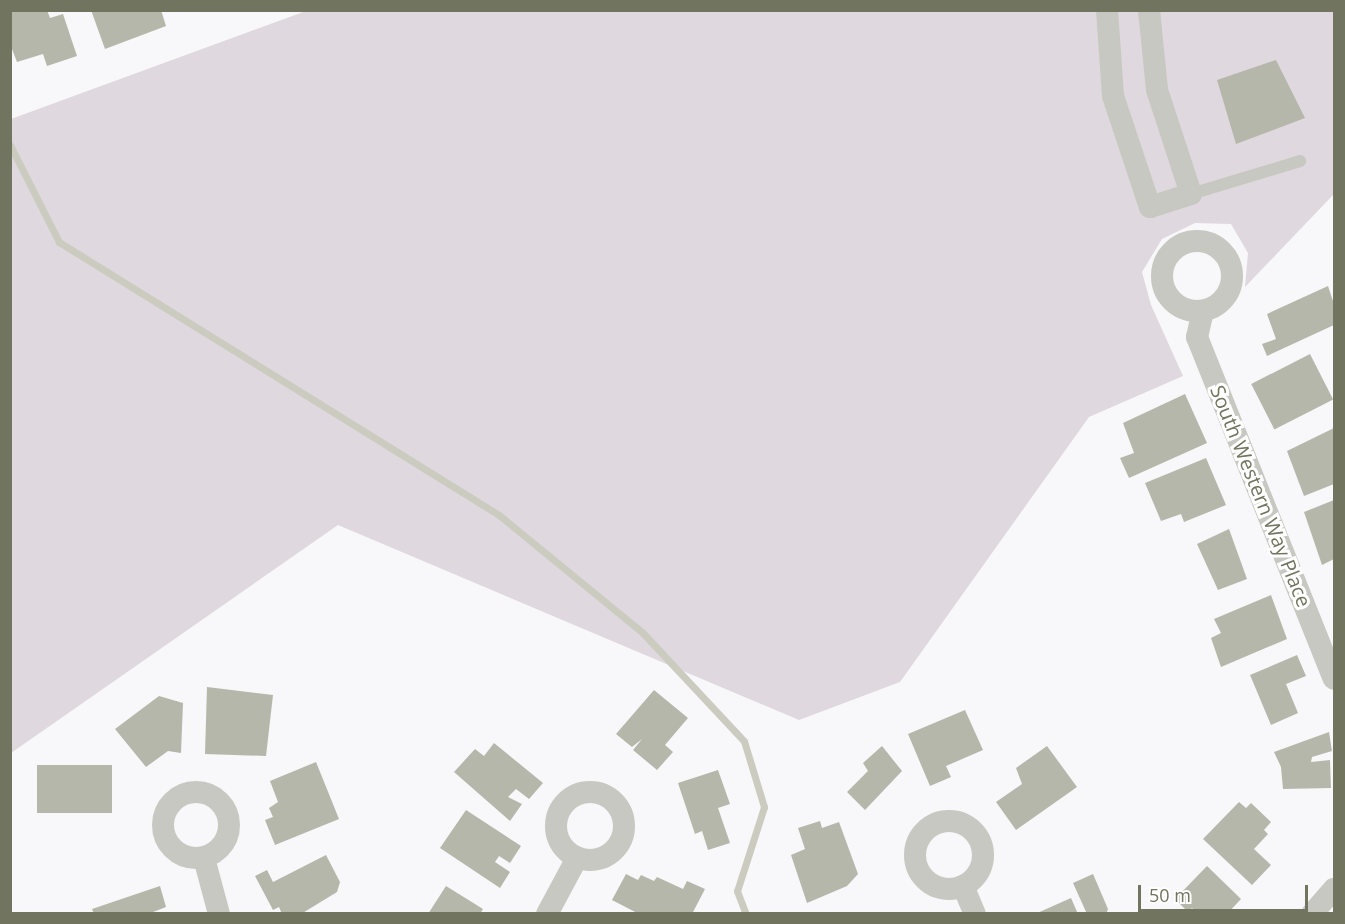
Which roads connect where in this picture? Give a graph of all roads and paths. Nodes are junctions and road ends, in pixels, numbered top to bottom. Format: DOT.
graph roads {
  1 [pos="1107,10"];
  2 [pos="1149,10"];
  3 [pos="1300,161"];
  4 [pos="1191,194"];
  5 [pos="1203,311"];
  6 [pos="1335,679"];
  7 [pos="204,858"];
  8 [pos="577,858"];
  9 [pos="963,886"];
  10 [pos="1335,889"];
  11 [pos="219,914"];
  12 [pos="547,914"];
  13 [pos="975,914"];
  14 [pos="1312,914"];
  1 -- 4 [label="street"];
  2 -- 4 [label="street"];
  3 -- 4 [label="lane"];
  5 -- 6 [label="street, South Western Way Place"];
  7 -- 11 [label="street"];
  8 -- 12 [label="street"];
  9 -- 13 [label="street"];
  10 -- 14 [label="street"];
}
